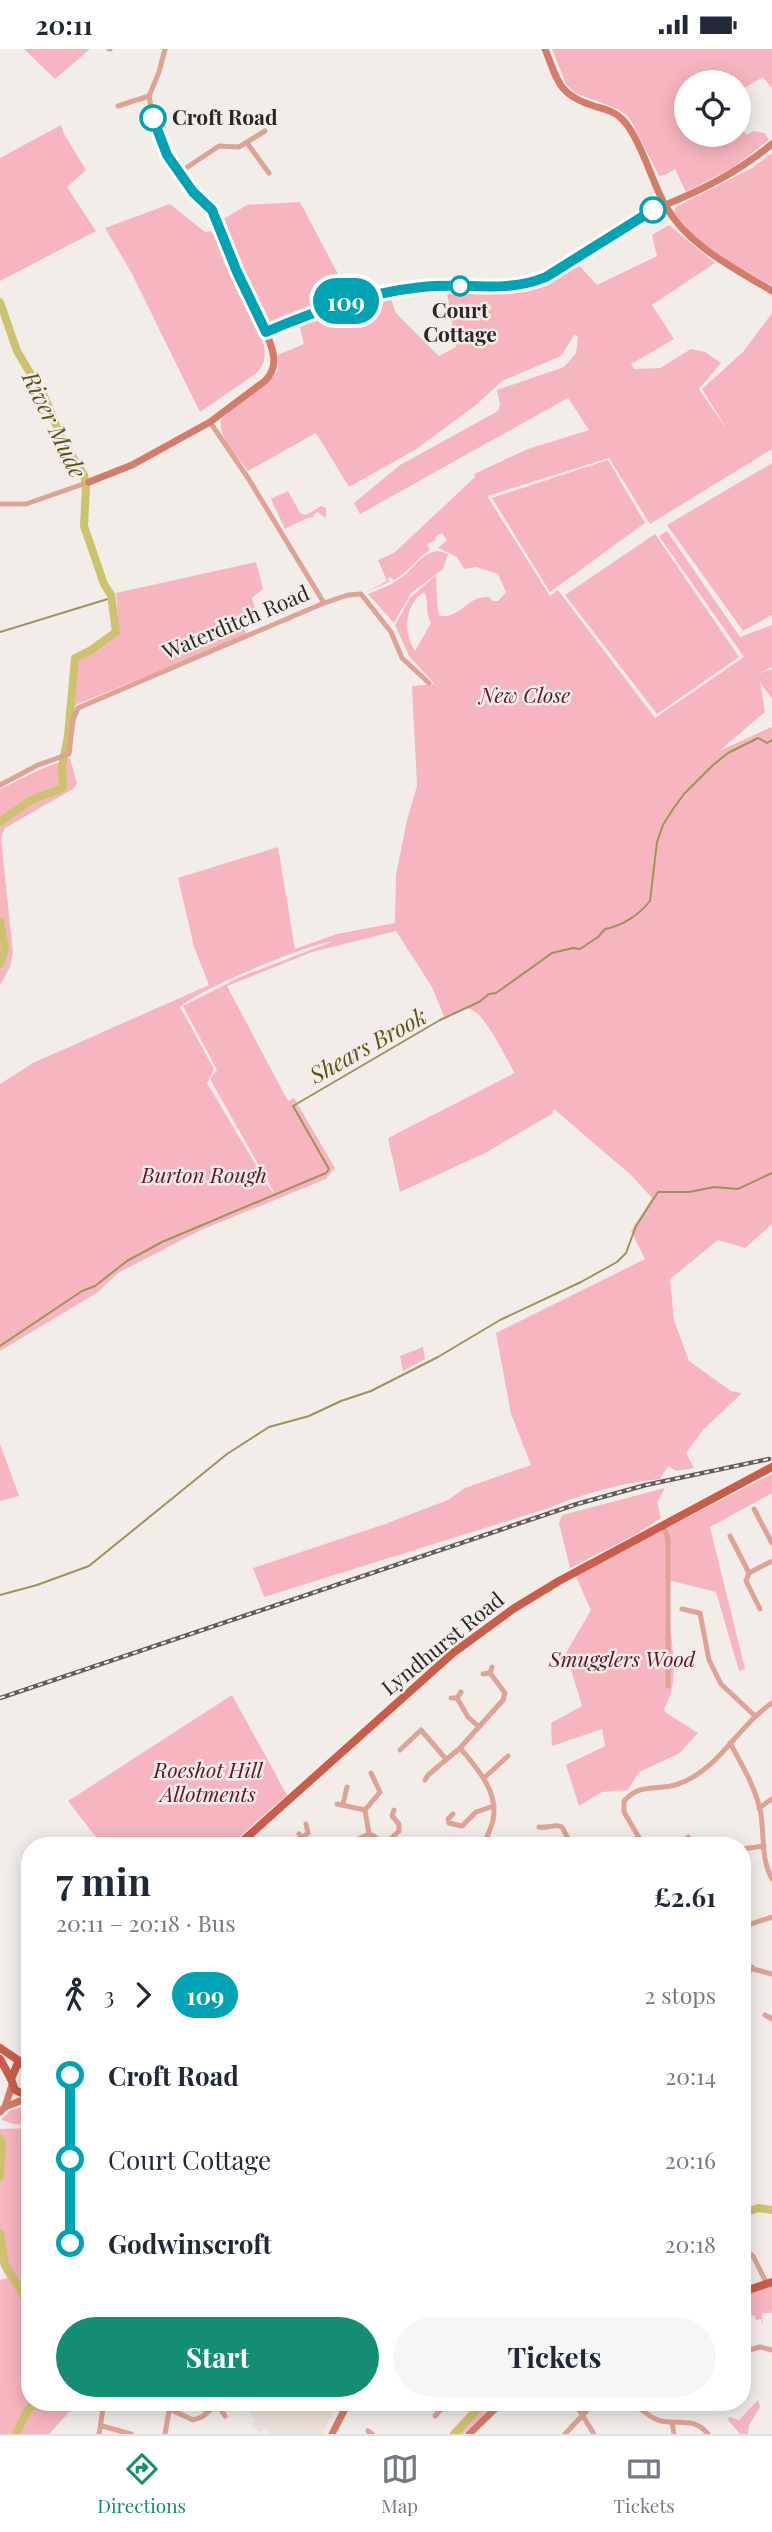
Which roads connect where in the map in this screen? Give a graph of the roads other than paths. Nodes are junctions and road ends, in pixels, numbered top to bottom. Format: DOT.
graph roads {
  1 [pos="165,49"];
  2 [pos="545,49"];
  3 [pos="149,96"];
  4 [pos="118,106"];
  5 [pos="265,131"];
  6 [pos="247,143"];
  7 [pos="772,144"];
  8 [pos="180,171"];
  9 [pos="269,173"];
  10 [pos="665,205"];
  11 [pos="772,291"];
  12 [pos="266,332"];
  13 [pos="210,422"];
  14 [pos="86,483"];
  15 [pos="0,504"];
  16 [pos="324,603"];
  17 [pos="429,683"];
  18 [pos="0,785"];
  19 [pos="772,1467"];
  20 [pos="754,1509"];
  21 [pos="663,1525"];
  22 [pos="730,1536"];
  23 [pos="772,1543"];
  24 [pos="772,1562"];
  25 [pos="749,1573"];
  26 [pos="681,1609"];
  27 [pos="760,1609"];
  28 [pos="488,1671"];
  29 [pos="668,1686"];
  30 [pos="456,1696"];
  31 [pos="772,1703"];
  32 [pos="755,1716"];
  33 [pos="480,1727"];
  34 [pos="400,1739"];
  35 [pos="730,1743"];
  36 [pos="405,1744"];
  37 [pos="460,1748"];
  38 [pos="400,1750"];
  39 [pos="509,1755"];
  40 [pos="446,1759"];
  41 [pos="370,1773"];
  42 [pos="484,1778"];
  43 [pos="425,1780"];
  44 [pos="346,1787"];
  45 [pos="772,1799"];
  46 [pos="494,1806"];
  47 [pos="760,1808"];
  48 [pos="365,1810"];
  49 [pos="453,1814"];
  50 [pos="391,1815"];
  51 [pos="306,1824"];
  52 [pos="544,1830"];
  53 [pos="369,1835"];
  54 [pos="247,1837"];
  55 [pos="301,1837"];
  56 [pos="365,1837"];
  57 [pos="372,1837"];
  58 [pos="393,1837"];
  59 [pos="487,1837"];
  60 [pos="567,1837"];
  61 [pos="639,1837"];
  62 [pos="764,1846"];
  63 [pos="751,1848"];
  64 [pos="772,1879"];
  65 [pos="772,1917"];
  66 [pos="751,1924"];
  67 [pos="752,1967"];
  68 [pos="772,1974"];
  69 [pos="765,2015"];
  70 [pos="772,2019"];
  71 [pos="0,2049"];
  72 [pos="0,2059"];
  73 [pos="21,2059"];
  74 [pos="21,2064"];
  75 [pos="12,2082"];
  76 [pos="21,2094"];
  77 [pos="21,2101"];
  78 [pos="2,2110"];
  79 [pos="751,2255"];
  80 [pos="769,2283"];
  81 [pos="751,2289"];
  82 [pos="751,2350"];
  83 [pos="772,2350"];
  84 [pos="103,2411"];
  85 [pos="169,2411"];
  86 [pos="171,2411"];
  87 [pos="207,2411"];
  88 [pos="221,2411"];
  89 [pos="344,2411"];
  90 [pos="440,2411"];
  91 [pos="493,2411"];
  92 [pos="579,2411"];
  93 [pos="587,2411"];
  94 [pos="644,2411"];
  95 [pos="225,2416"];
  96 [pos="435,2416"];
  97 [pos="582,2416"];
  98 [pos="672,2422"];
  99 [pos="102,2426"];
  100 [pos="99,2434"];
  101 [pos="131,2434"];
  102 [pos="165,2434"];
  103 [pos="332,2434"];
  104 [pos="469,2434"];
  105 [pos="565,2434"];
  106 [pos="594,2434"];
  107 [pos="674,2434"];
  108 [pos="708,2434"];
  1 -- 3 [label="street"];
  2 -- 10 [label="street"];
  3 -- 4 [label="street"];
  3 -- 8 [label="street"];
  5 -- 6 [label="street"];
  6 -- 8 [label="street"];
  6 -- 9 [label="street"];
  7 -- 10 [label="street"];
  8 -- 12 [label="street"];
  10 -- 11 [label="street"];
  10 -- 12 [label="street"];
  12 -- 13 [label="street"];
  13 -- 14 [label="street"];
  13 -- 16 [label="street, Waterditch Road"];
  14 -- 15 [label="street"];
  16 -- 17 [label="street"];
  16 -- 18 [label="street, Waterditch Road"];
  19 -- 21 [label="main road, Lyndhurst Road"];
  20 -- 23 [label="street"];
  21 -- 29 [label="street"];
  21 -- 54 [label="main road, Lyndhurst Road"];
  22 -- 25 [label="street"];
  24 -- 25 [label="street"];
  25 -- 27 [label="street"];
  26 -- 32 [label="street"];
  28 -- 33 [label="street"];
  30 -- 33 [label="street"];
  31 -- 32 [label="street"];
  32 -- 35 [label="street"];
  33 -- 37 [label="street"];
  34 -- 36 [label="street"];
  35 -- 47 [label="street"];
  35 -- 61 [label="street"];
  36 -- 38 [label="street"];
  36 -- 40 [label="street"];
  37 -- 40 [label="street"];
  37 -- 42 [label="street"];
  39 -- 42 [label="street"];
  40 -- 43 [label="street"];
  41 -- 48 [label="street"];
  42 -- 46 [label="street"];
  44 -- 48 [label="street"];
  45 -- 47 [label="street"];
  46 -- 49 [label="street"];
  46 -- 59 [label="street"];
  47 -- 62 [label="street"];
  48 -- 53 [label="street"];
  50 -- 58 [label="street"];
  51 -- 55 [label="street"];
  52 -- 60 [label="street"];
  53 -- 56 [label="street"];
  53 -- 57 [label="street"];
  62 -- 63 [label="street"];
  62 -- 64 [label="street"];
  65 -- 66 [label="street"];
  67 -- 68 [label="street"];
  69 -- 70 [label="street"];
  71 -- 73 [label="main road"];
  72 -- 75 [label="main road"];
  74 -- 75 [label="main road"];
  75 -- 76 [label="main road"];
  75 -- 78 [label="street"];
  77 -- 78 [label="street"];
  79 -- 80 [label="street"];
  80 -- 81 [label="main road"];
  82 -- 83 [label="street"];
  84 -- 99 [label="street"];
  85 -- 102 [label="street"];
  86 -- 87 [label="street"];
  88 -- 95 [label="street"];
  89 -- 103 [label="street"];
  90 -- 96 [label="street"];
  91 -- 104 [label="street"];
  92 -- 97 [label="street"];
  93 -- 97 [label="street"];
  94 -- 98 [label="street"];
  97 -- 105 [label="street"];
  97 -- 106 [label="street"];
  98 -- 107 [label="street"];
  98 -- 108 [label="street"];
  99 -- 100 [label="street"];
  99 -- 101 [label="street"];
}
